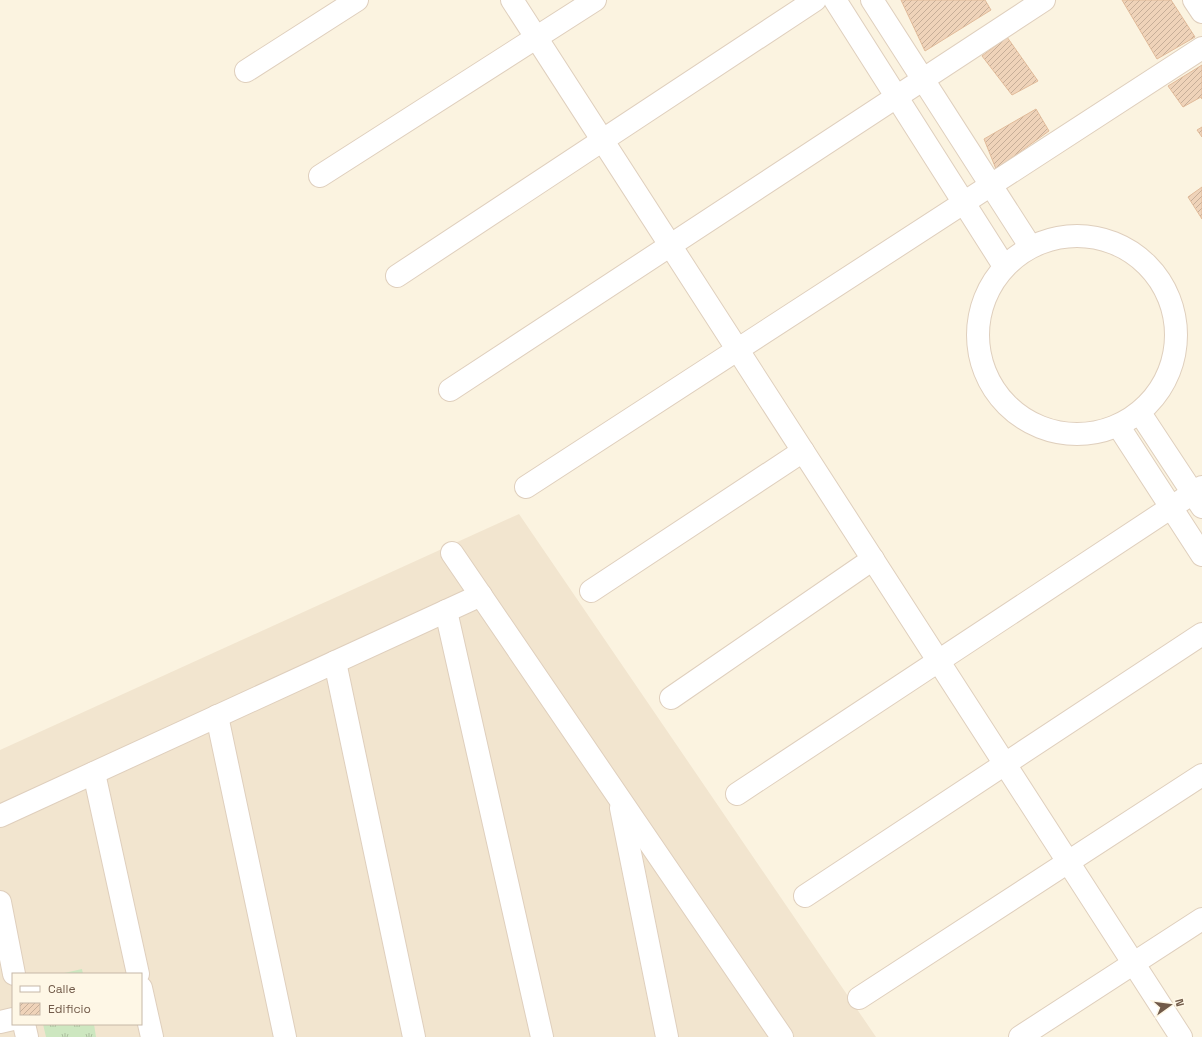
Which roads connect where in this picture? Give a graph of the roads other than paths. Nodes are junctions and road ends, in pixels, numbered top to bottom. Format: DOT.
graph roads {
  1 [pos="357,0"];
  2 [pos="512,0"];
  3 [pos="594,0"];
  4 [pos="816,0"];
  5 [pos="835,0"];
  6 [pos="872,0"];
  7 [pos="1044,0"];
  8 [pos="1194,0"];
  9 [pos="1202,12"];
  10 [pos="536,38"];
  11 [pos="1202,48"];
  12 [pos="246,71"];
  13 [pos="923,80"];
  14 [pos="896,97"];
  15 [pos="602,141"];
  16 [pos="320,176"];
  17 [pos="991,186"];
  18 [pos="964,203"];
  19 [pos="670,245"];
  20 [pos="1030,246"];
  21 [pos="1004,266"];
  22 [pos="397,276"];
  23 [pos="737,351"];
  24 [pos="450,390"];
  25 [pos="1140,413"];
  26 [pos="1119,427"];
  27 [pos="803,451"];
  28 [pos="526,487"];
  29 [pos="1199,496"];
  30 [pos="1171,507"];
  31 [pos="452,553"];
  32 [pos="1202,555"];
  33 [pos="873,559"];
  34 [pos="591,591"];
  35 [pos="481,595"];
  36 [pos="446,611"];
  37 [pos="1202,634"];
  38 [pos="938,661"];
  39 [pos="335,662"];
  40 [pos="671,698"];
  41 [pos="217,716"];
  42 [pos="1005,764"];
  43 [pos="94,773"];
  44 [pos="1202,774"];
  45 [pos="737,794"];
  46 [pos="619,798"];
  47 [pos="0,816"];
  48 [pos="1068,862"];
  49 [pos="805,896"];
  50 [pos="0,902"];
  51 [pos="1202,919"];
  52 [pos="1134,963"];
  53 [pos="14,973"];
  54 [pos="138,973"];
  55 [pos="142,992"];
  56 [pos="859,998"];
  57 [pos="12,1019"];
  58 [pos="0,1022"];
  59 [pos="24,1025"];
  60 [pos="27,1037"];
  61 [pos="152,1037"];
  62 [pos="285,1037"];
  63 [pos="414,1037"];
  64 [pos="542,1037"];
  65 [pos="667,1037"];
  66 [pos="782,1037"];
  67 [pos="1020,1037"];
  68 [pos="1181,1037"];
  1 -- 12 [label="street"];
  2 -- 10 [label="street"];
  3 -- 10 [label="street"];
  4 -- 15 [label="street"];
  5 -- 14 [label="street"];
  6 -- 13 [label="street"];
  7 -- 13 [label="street"];
  8 -- 9 [label="street"];
  10 -- 15 [label="street"];
  10 -- 16 [label="street"];
  11 -- 17 [label="street"];
  13 -- 14 [label="street"];
  13 -- 17 [label="street"];
  14 -- 18 [label="street"];
  14 -- 19 [label="street"];
  15 -- 19 [label="street"];
  15 -- 22 [label="street"];
  17 -- 18 [label="street"];
  17 -- 20 [label="street"];
  18 -- 21 [label="street"];
  18 -- 23 [label="street"];
  19 -- 23 [label="street"];
  19 -- 24 [label="street"];
  20 -- 21 [label="street"];
  20 -- 25 [label="street"];
  21 -- 26 [label="street"];
  23 -- 27 [label="street"];
  23 -- 28 [label="street"];
  25 -- 26 [label="street"];
  25 -- 29 [label="street"];
  26 -- 30 [label="street"];
  27 -- 33 [label="street"];
  27 -- 34 [label="street"];
  29 -- 30 [label="street"];
  30 -- 32 [label="street"];
  30 -- 38 [label="street"];
  31 -- 35 [label="street"];
  33 -- 38 [label="street"];
  33 -- 40 [label="street"];
  35 -- 36 [label="street"];
  35 -- 46 [label="street"];
  36 -- 39 [label="street"];
  36 -- 64 [label="street"];
  37 -- 42 [label="street"];
  38 -- 42 [label="street"];
  38 -- 45 [label="street"];
  39 -- 41 [label="street"];
  39 -- 63 [label="street"];
  41 -- 43 [label="street"];
  41 -- 62 [label="street"];
  42 -- 48 [label="street"];
  42 -- 49 [label="street"];
  43 -- 47 [label="street"];
  43 -- 54 [label="street"];
  44 -- 48 [label="street"];
  46 -- 65 [label="street"];
  46 -- 66 [label="street"];
  48 -- 52 [label="street"];
  48 -- 56 [label="street"];
  50 -- 53 [label="street"];
  51 -- 52 [label="street"];
  52 -- 67 [label="street"];
  52 -- 68 [label="street"];
  55 -- 61 [label="street"];
  57 -- 58 [label="street"];
  59 -- 60 [label="street"];
}
